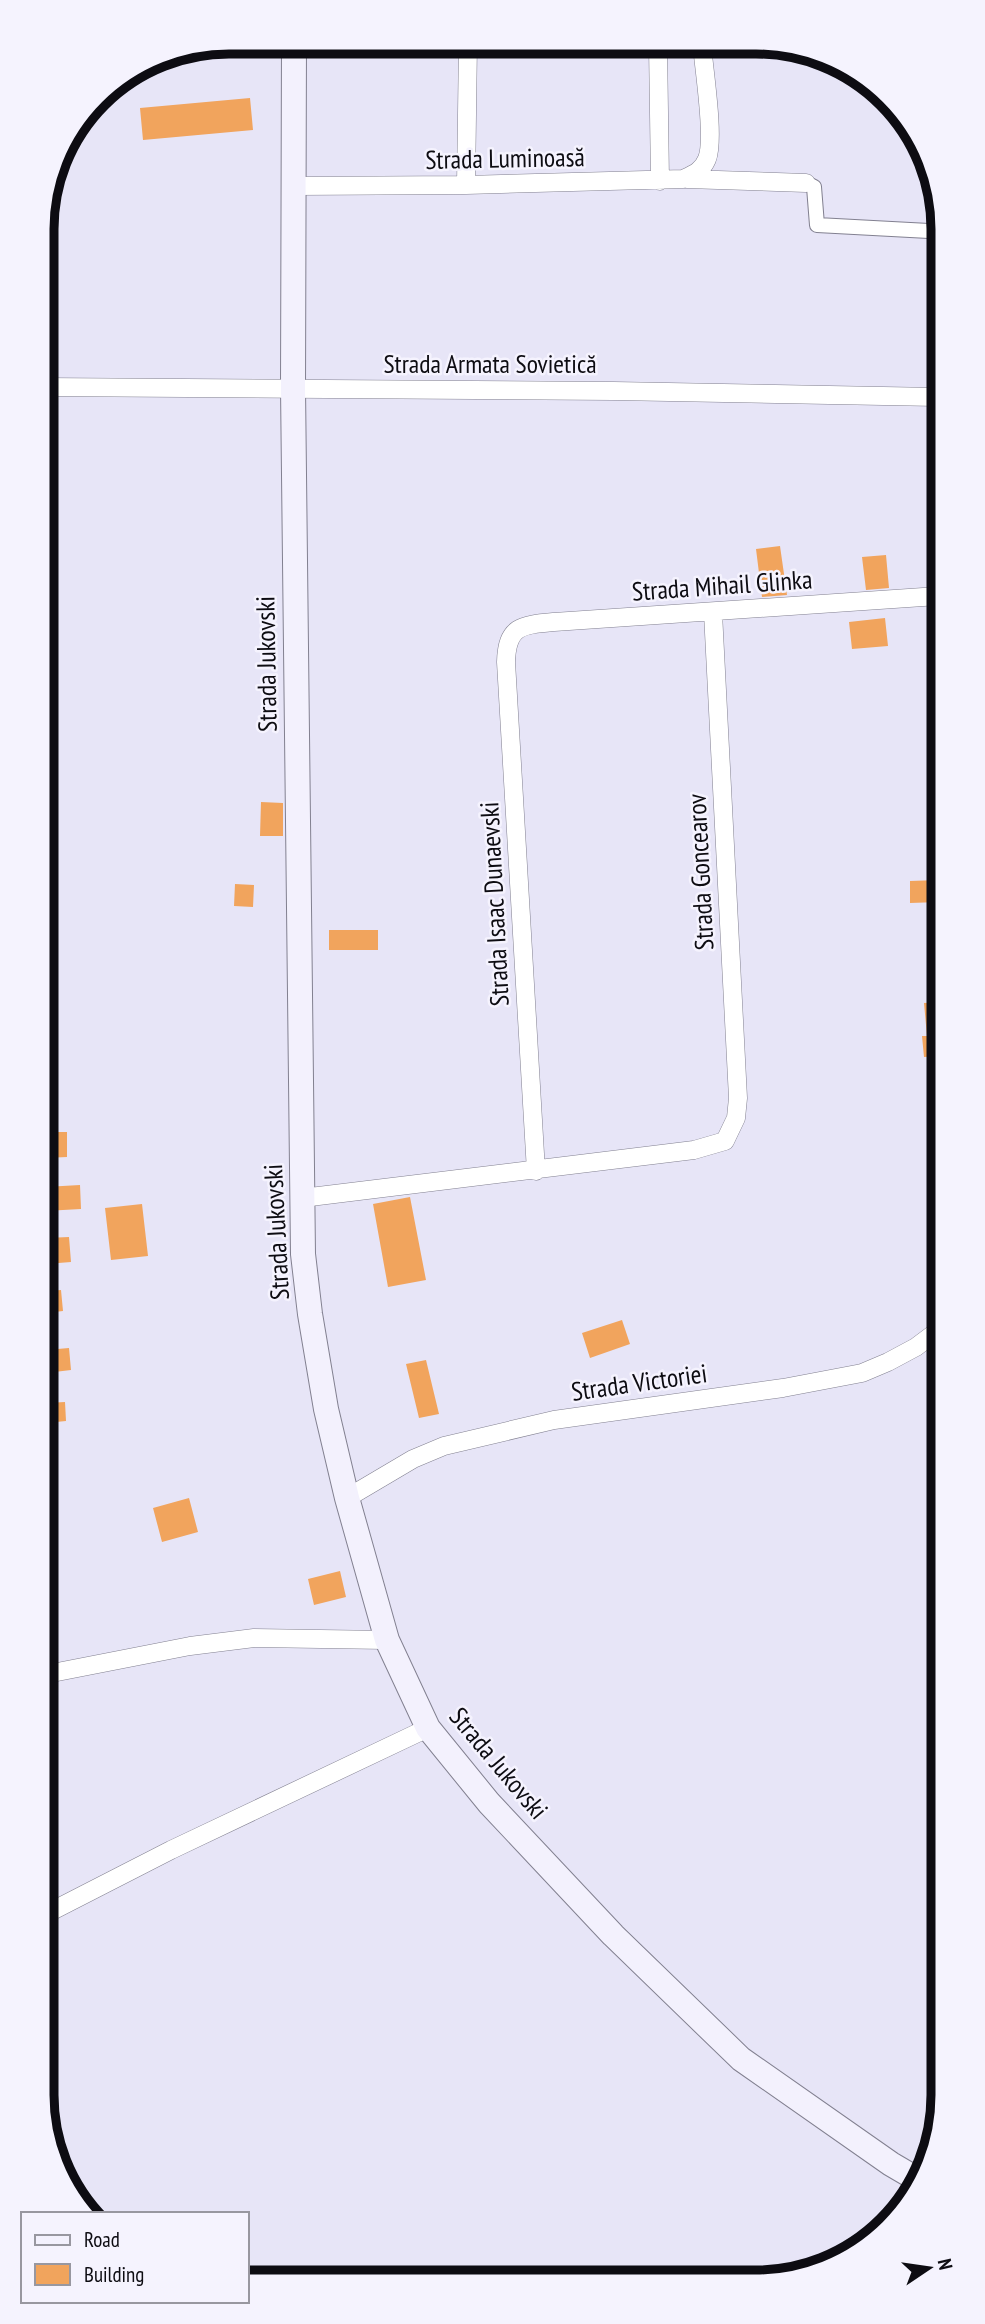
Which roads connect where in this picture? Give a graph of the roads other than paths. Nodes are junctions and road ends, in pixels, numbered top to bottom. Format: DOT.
graph roads {
  1 [pos="294,54"];
  2 [pos="468,54"];
  3 [pos="658,54"];
  4 [pos="703,54"];
  5 [pos="683,179"];
  6 [pos="660,181"];
  7 [pos="806,183"];
  8 [pos="466,185"];
  9 [pos="294,186"];
  10 [pos="929,231"];
  11 [pos="55,387"];
  12 [pos="293,388"];
  13 [pos="931,397"];
  14 [pos="931,597"];
  15 [pos="713,613"];
  16 [pos="512,634"];
  17 [pos="536,1171"];
  18 [pos="302,1198"];
  19 [pos="930,1336"];
  20 [pos="347,1498"];
  21 [pos="387,1640"];
  22 [pos="54,1673"];
  23 [pos="428,1728"];
  24 [pos="54,1910"];
  25 [pos="911,2175"];
  1 -- 9 [label="main road, Strada Jukovski"];
  2 -- 8 [label="street"];
  3 -- 6 [label="street"];
  4 -- 5 [label="street"];
  5 -- 6 [label="street, Strada Luminoasă"];
  5 -- 7 [label="street, Strada Luminoasă"];
  6 -- 8 [label="street, Strada Luminoasă"];
  7 -- 10 [label="street"];
  8 -- 9 [label="street, Strada Luminoasă"];
  9 -- 12 [label="main road, Strada Jukovski"];
  11 -- 12 [label="street, Strada Armata Sovietică"];
  12 -- 13 [label="street, Strada Armata Sovietică"];
  12 -- 18 [label="main road, Strada Jukovski"];
  14 -- 15 [label="street, Strada Mihail Glinka"];
  15 -- 16 [label="street, Strada Mihail Glinka"];
  15 -- 17 [label="street, Strada Goncearov"];
  16 -- 17 [label="street, Strada Isaac Dunaevski"];
  17 -- 18 [label="street"];
  18 -- 20 [label="main road, Strada Jukovski"];
  19 -- 20 [label="street, Strada Victoriei"];
  20 -- 21 [label="main road, Strada Jukovski"];
  21 -- 22 [label="street"];
  21 -- 23 [label="main road, Strada Jukovski"];
  23 -- 24 [label="street"];
  23 -- 25 [label="main road, Strada Jukovski"];
}
